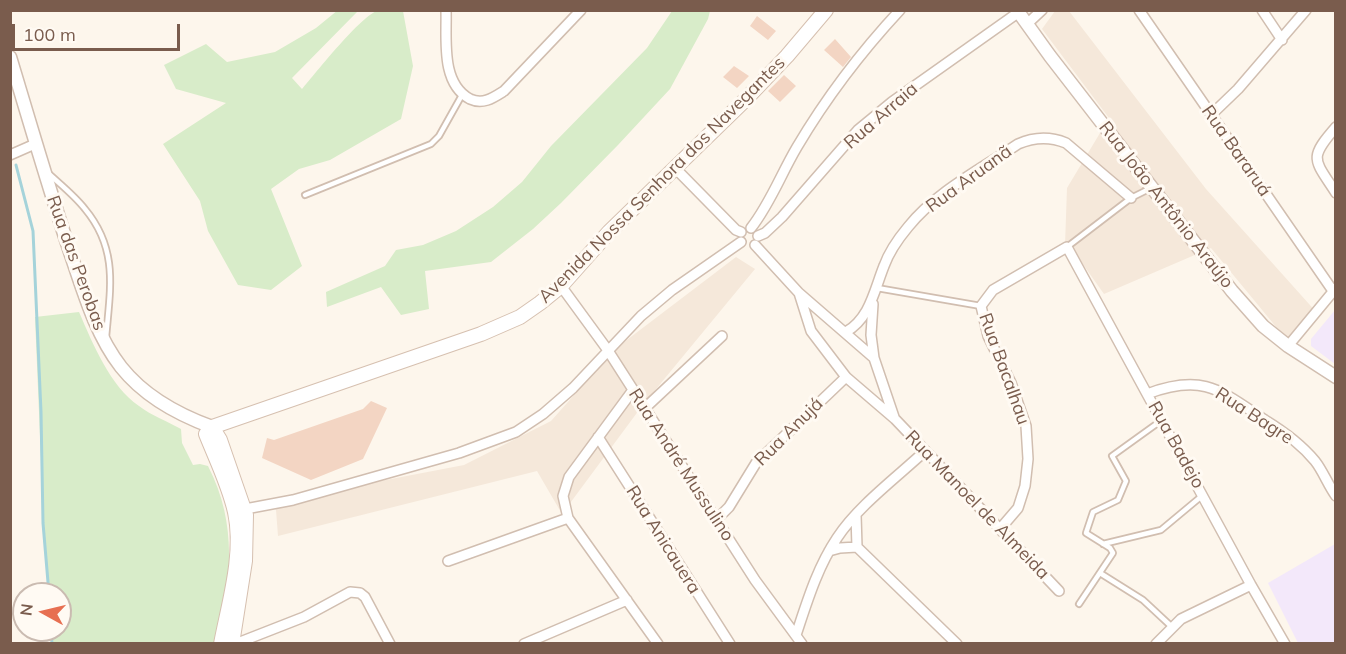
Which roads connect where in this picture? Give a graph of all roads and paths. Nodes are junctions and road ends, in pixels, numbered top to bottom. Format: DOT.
graph roads {
  1 [pos="446,10"];
  2 [pos="581,10"];
  3 [pos="826,10"];
  4 [pos="900,10"];
  5 [pos="1042,10"];
  6 [pos="1139,10"];
  7 [pos="1262,10"];
  8 [pos="1306,10"];
  9 [pos="1018,11"];
  10 [pos="1027,24"];
  11 [pos="1282,40"];
  12 [pos="10,57"];
  13 [pos="462,95"];
  14 [pos="1211,115"];
  15 [pos="1335,127"];
  16 [pos="35,144"];
  17 [pos="10,155"];
  18 [pos="41,166"];
  19 [pos="676,169"];
  20 [pos="1152,187"];
  21 [pos="1335,193"];
  22 [pos="305,195"];
  23 [pos="1131,198"];
  24 [pos="751,235"];
  25 [pos="741,242"];
  26 [pos="1067,246"];
  27 [pos="561,286"];
  28 [pos="876,288"];
  29 [pos="1334,290"];
  30 [pos="799,293"];
  31 [pos="873,299"];
  32 [pos="981,306"];
  33 [pos="846,332"];
  34 [pos="722,336"];
  35 [pos="106,344"];
  36 [pos="1288,346"];
  37 [pos="608,349"];
  38 [pos="874,358"];
  39 [pos="846,377"];
  40 [pos="1335,377"];
  41 [pos="633,390"];
  42 [pos="1147,394"];
  43 [pos="645,408"];
  44 [pos="895,419"];
  45 [pos="1162,420"];
  46 [pos="208,428"];
  47 [pos="598,437"];
  48 [pos="925,451"];
  49 [pos="1203,495"];
  50 [pos="1335,496"];
  51 [pos="240,510"];
  52 [pos="856,515"];
  53 [pos="568,518"];
  54 [pos="716,520"];
  55 [pos="1000,530"];
  56 [pos="1103,544"];
  57 [pos="857,547"];
  58 [pos="829,551"];
  59 [pos="448,561"];
  60 [pos="1100,573"];
  61 [pos="1251,585"];
  62 [pos="1059,591"];
  63 [pos="627,600"];
  64 [pos="1079,604"];
  65 [pos="1172,627"];
  66 [pos="799,639"];
  67 [pos="543,640"];
  68 [pos="221,644"];
  69 [pos="234,644"];
  70 [pos="390,644"];
  71 [pos="524,644"];
  72 [pos="658,644"];
  73 [pos="730,644"];
  74 [pos="957,644"];
  75 [pos="1156,644"];
  76 [pos="1285,644"];
  1 -- 13 [label="street"];
  2 -- 13 [label="street"];
  3 -- 19 [label="main road, Avenida Nossa Senhora dos Navegantes"];
  4 -- 24 [label="street"];
  5 -- 10 [label="street"];
  6 -- 14 [label="street, Rua Bararuá"];
  7 -- 11 [label="street"];
  8 -- 11 [label="street"];
  9 -- 10 [label="street, Rua João Antônio Araújo"];
  9 -- 24 [label="street, Rua Arraia"];
  10 -- 20 [label="street, Rua João Antônio Araújo"];
  11 -- 14 [label="street"];
  12 -- 16 [label="street, Rua das Perobas"];
  13 -- 22 [label="lane"];
  14 -- 29 [label="street, Rua Bararuá"];
  15 -- 21 [label="street"];
  16 -- 17 [label="street"];
  16 -- 18 [label="street, Rua das Perobas"];
  18 -- 35 [label="street, Rua das Perobas"];
  18 -- 35 [label="lane"];
  19 -- 24 [label="street, Rua Manoel de Almeida"];
  19 -- 27 [label="main road, Avenida Nossa Senhora dos Navegantes"];
  20 -- 23 [label="lane"];
  20 -- 36 [label="street, Rua João Antônio Araújo"];
  23 -- 26 [label="lane"];
  23 -- 28 [label="street, Rua Aruanã"];
  24 -- 25 [label="street"];
  24 -- 25 [label="street"];
  24 -- 30 [label="street, Rua Manoel de Almeida"];
  25 -- 37 [label="street"];
  26 -- 32 [label="street, Rua Bacalhau"];
  26 -- 42 [label="street, Rua Badejo"];
  27 -- 37 [label="street, Rua André Mussulino"];
  27 -- 46 [label="main road, Avenida Nossa Senhora dos Navegantes"];
  28 -- 31 [label="street, Rua Aruanã"];
  28 -- 32 [label="lane"];
  29 -- 36 [label="street"];
  30 -- 33 [label="street, Rua Manoel de Almeida"];
  30 -- 39 [label="street, Rua Manoel de Almeida"];
  31 -- 33 [label="street, Rua Aruanã"];
  31 -- 38 [label="street, Rua Aruanã"];
  32 -- 55 [label="street, Rua Bacalhau"];
  33 -- 38 [label="street, Rua Manoel de Almeida"];
  34 -- 43 [label="street"];
  35 -- 46 [label="street, Rua das Perobas"];
  36 -- 40 [label="street, Rua João Antônio Araújo"];
  37 -- 41 [label="street, Rua André Mussulino"];
  37 -- 51 [label="street"];
  38 -- 44 [label="street, Rua Manoel de Almeida"];
  39 -- 44 [label="street, Rua Manoel de Almeida"];
  39 -- 54 [label="street, Rua Anujá"];
  41 -- 43 [label="street, Rua André Mussulino"];
  41 -- 47 [label="street"];
  42 -- 45 [label="street, Rua Badejo"];
  42 -- 50 [label="street, Rua Bagre"];
  43 -- 54 [label="street, Rua André Mussulino"];
  44 -- 48 [label="street, Rua Manoel de Almeida"];
  45 -- 49 [label="street, Rua Badejo"];
  45 -- 56 [label="lane"];
  46 -- 51 [label="main road"];
  47 -- 53 [label="street"];
  47 -- 73 [label="street, Rua Anicauera"];
  48 -- 52 [label="street"];
  48 -- 55 [label="street, Rua Manoel de Almeida"];
  49 -- 56 [label="lane"];
  49 -- 61 [label="street, Rua Badejo"];
  51 -- 68 [label="main road"];
  51 -- 69 [label="main road"];
  52 -- 57 [label="street"];
  52 -- 58 [label="street"];
  53 -- 59 [label="street"];
  53 -- 63 [label="street"];
  54 -- 66 [label="street, Rua André Mussulino"];
  55 -- 62 [label="street, Rua Manoel de Almeida"];
  56 -- 60 [label="lane"];
  57 -- 58 [label="street"];
  57 -- 74 [label="street"];
  58 -- 66 [label="street"];
  60 -- 64 [label="lane"];
  60 -- 65 [label="lane"];
  61 -- 65 [label="street"];
  61 -- 76 [label="street, Rua Badejo"];
  63 -- 67 [label="street"];
  63 -- 72 [label="street"];
  65 -- 75 [label="street"];
  67 -- 71 [label="street"];
  69 -- 70 [label="street"];
}
